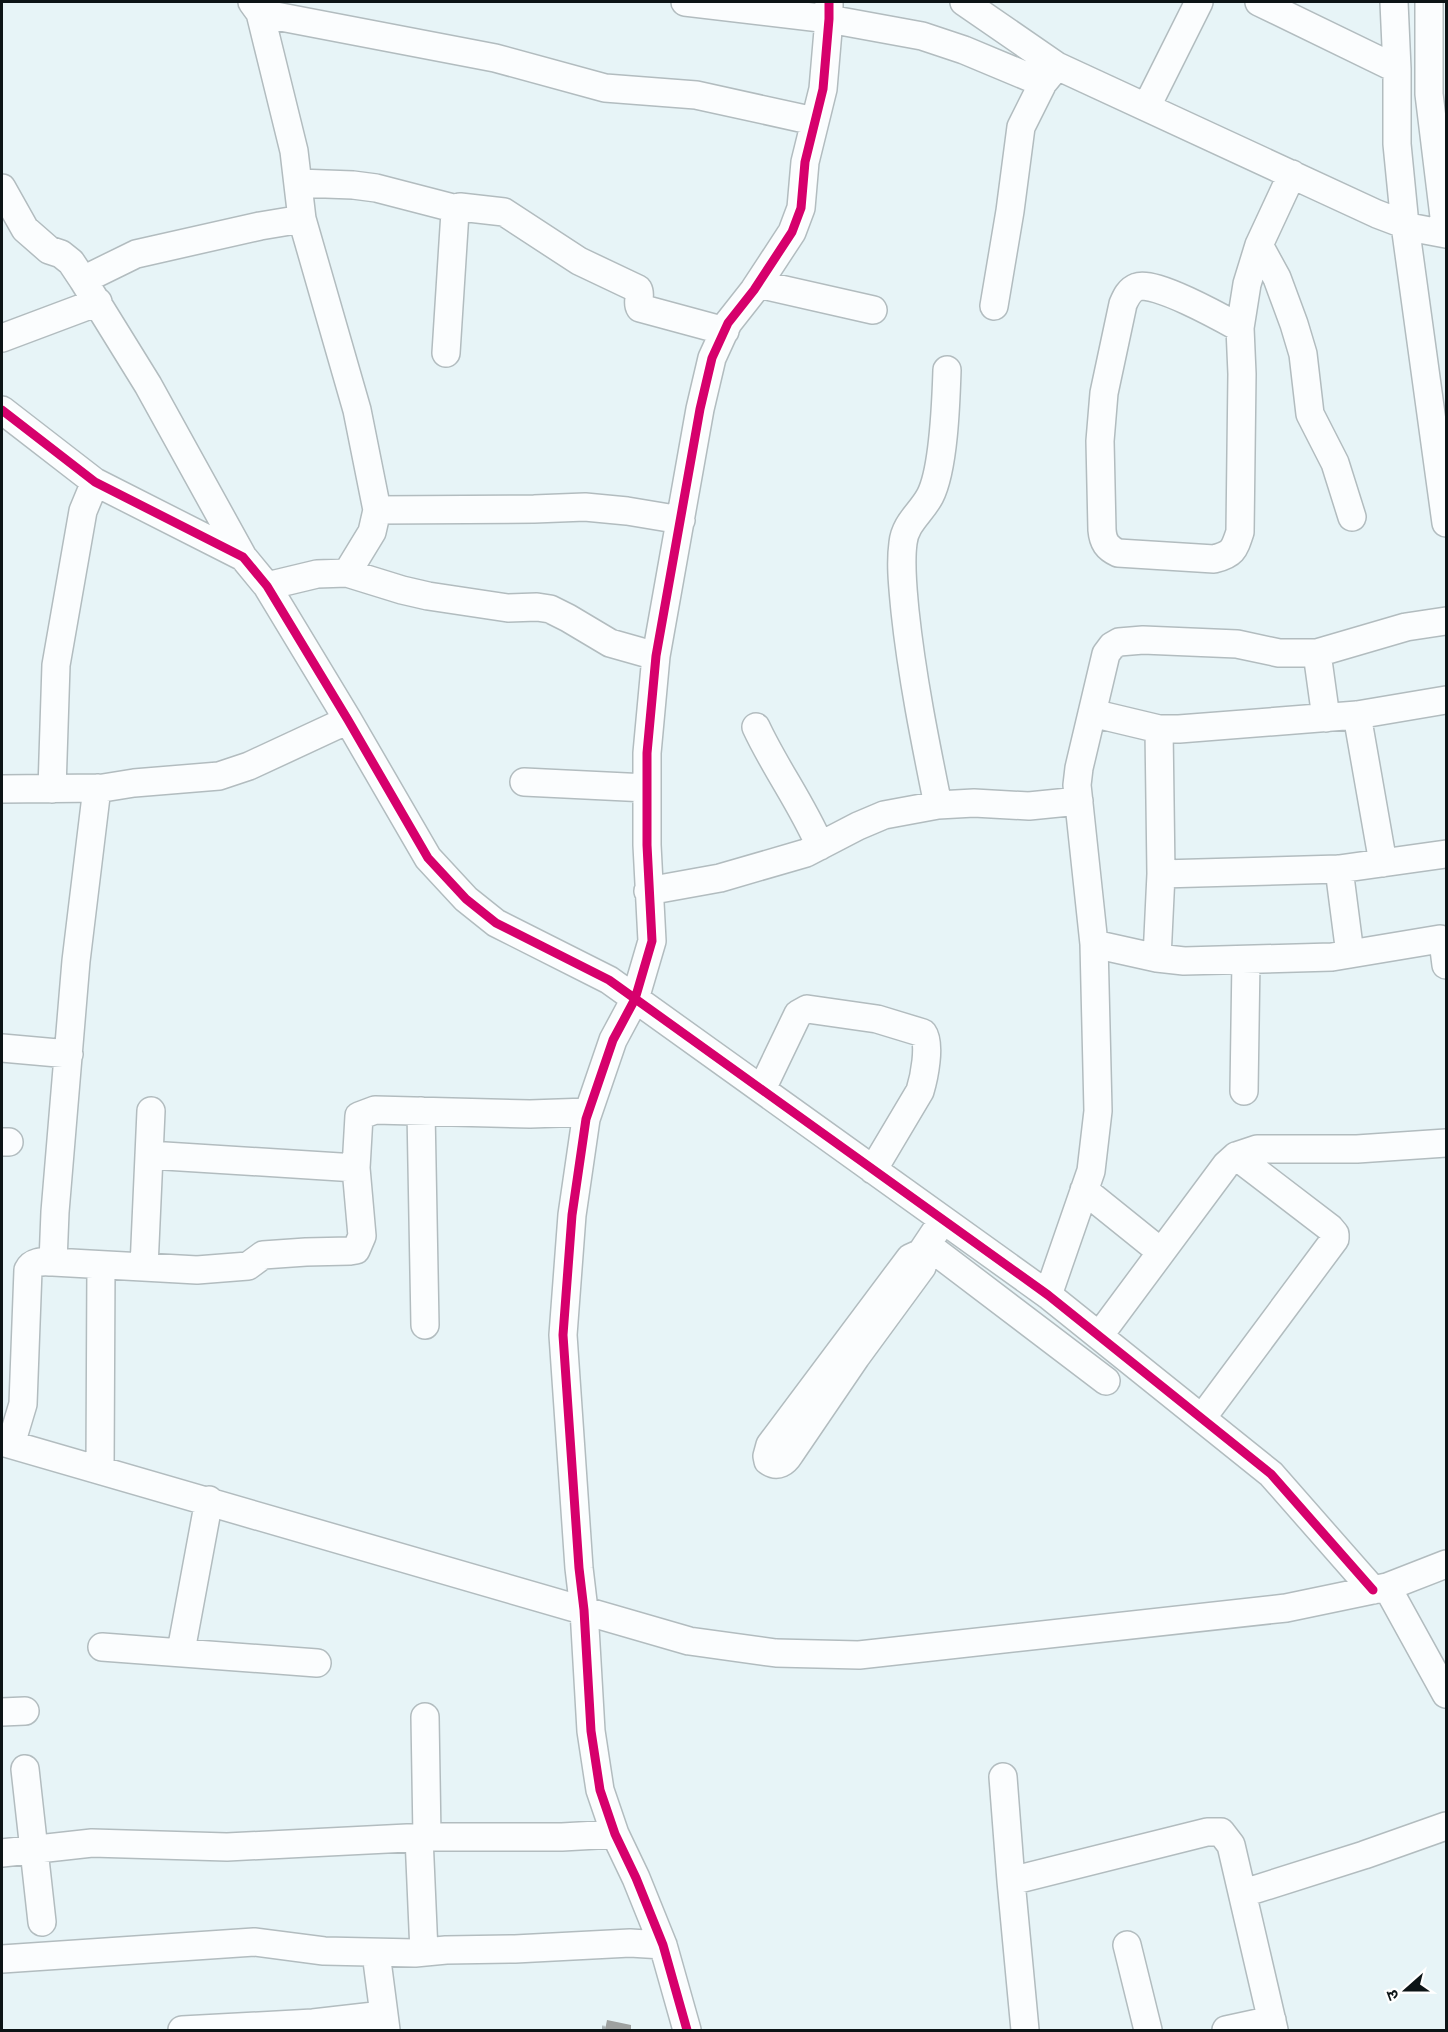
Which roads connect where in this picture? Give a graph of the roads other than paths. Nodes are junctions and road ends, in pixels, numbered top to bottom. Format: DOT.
graph roads {
  1 [pos="685,2"];
  2 [pos="964,2"];
  3 [pos="1199,2"];
  4 [pos="1259,2"];
  5 [pos="1394,2"];
  6 [pos="1429,2"];
  7 [pos="256,7"];
  8 [pos="829,10"];
  9 [pos="990,19"];
  10 [pos="964,50"];
  11 [pos="1397,69"];
  12 [pos="1050,75"];
  13 [pos="1147,106"];
  14 [pos="814,121"];
  15 [pos="1292,174"];
  16 [pos="298,183"];
  17 [pos="5,209"];
  18 [pos="457,209"];
  19 [pos="302,219"];
  20 [pos="1429,230"];
  21 [pos="1259,245"];
  22 [pos="83,280"];
  23 [pos="758,284"];
  24 [pos="98,302"];
  25 [pos="994,306"];
  26 [pos="873,310"];
  27 [pos="1240,328"];
  28 [pos="725,331"];
  29 [pos="2,338"];
  30 [pos="446,353"];
  31 [pos="946,370"];
  32 [pos="2,410"];
  33 [pos="95,482"];
  34 [pos="377,510"];
  35 [pos="1352,517"];
  36 [pos="681,520"];
  37 [pos="1446,523"];
  38 [pos="243,557"];
  39 [pos="347,573"];
  40 [pos="267,586"];
  41 [pos="1446,621"];
  42 [pos="1317,653"];
  43 [pos="656,656"];
  44 [pos="1446,700"];
  45 [pos="1092,713"];
  46 [pos="1357,715"];
  47 [pos="1326,718"];
  48 [pos="348,720"];
  49 [pos="756,727"];
  50 [pos="1159,729"];
  51 [pos="524,782"];
  52 [pos="97,788"];
  53 [pos="646,788"];
  54 [pos="2,789"];
  55 [pos="52,789"];
  56 [pos="1079,801"];
  57 [pos="938,805"];
  58 [pos="820,846"];
  59 [pos="1446,854"];
  60 [pos="1383,863"];
  61 [pos="1339,869"];
  62 [pos="1161,874"];
  63 [pos="648,891"];
  64 [pos="1094,944"];
  65 [pos="1350,954"];
  66 [pos="1158,958"];
  67 [pos="1246,960"];
  68 [pos="1446,965"];
  69 [pos="635,999"];
  70 [pos="2,1048"];
  71 [pos="69,1054"];
  72 [pos="762,1089"];
  73 [pos="1244,1090"];
  74 [pos="421,1111"];
  75 [pos="151,1112"];
  76 [pos="588,1112"];
  77 [pos="1446,1143"];
  78 [pos="149,1155"];
  79 [pos="1236,1156"];
  80 [pos="356,1168"];
  81 [pos="873,1170"];
  82 [pos="1084,1190"];
  83 [pos="944,1220"];
  84 [pos="924,1249"];
  85 [pos="1161,1252"];
  86 [pos="53,1262"];
  87 [pos="102,1265"];
  88 [pos="144,1267"];
  89 [pos="1048,1294"];
  90 [pos="425,1326"];
  91 [pos="1099,1336"];
  92 [pos="1106,1381"];
  93 [pos="1202,1418"];
  94 [pos="6,1443"];
  95 [pos="100,1470"];
  96 [pos="209,1500"];
  97 [pos="1446,1564"];
  98 [pos="1380,1588"];
  99 [pos="584,1610"];
  100 [pos="102,1647"];
  101 [pos="181,1651"];
  102 [pos="317,1663"];
  103 [pos="1446,1694"];
  104 [pos="425,1717"];
  105 [pos="25,1769"];
  106 [pos="1003,1777"];
  107 [pos="1446,1826"];
  108 [pos="615,1834"];
  109 [pos="423,1837"];
  110 [pos="34,1850"];
  111 [pos="2,1852"];
  112 [pos="1011,1881"];
  113 [pos="1244,1893"];
  114 [pos="42,1923"];
  115 [pos="663,1945"];
  116 [pos="1127,1945"];
  117 [pos="424,1952"];
  118 [pos="376,1953"];
  119 [pos="2,1959"];
  120 [pos="385,2023"];
  121 [pos="1273,2026"];
  122 [pos="313,2027"];
  123 [pos="230,2029"];
  124 [pos="182,2031"];
  125 [pos="687,2031"];
  126 [pos="1025,2031"];
  127 [pos="1148,2031"];
  128 [pos="1226,2031"];
  1 -- 8 [label="street"];
  2 -- 9 [label="street"];
  3 -- 13 [label="street"];
  4 -- 11 [label="street"];
  5 -- 11 [label="street"];
  6 -- 20 [label="street"];
  7 -- 14 [label="street"];
  7 -- 16 [label="street"];
  8 -- 10 [label="street"];
  8 -- 14 [label="street"];
  9 -- 10 [label="street"];
  9 -- 12 [label="street"];
  10 -- 12 [label="street"];
  11 -- 20 [label="street"];
  12 -- 13 [label="street"];
  12 -- 25 [label="street"];
  13 -- 15 [label="street"];
  14 -- 23 [label="street"];
  15 -- 20 [label="street"];
  15 -- 21 [label="street"];
  16 -- 18 [label="street"];
  16 -- 19 [label="street"];
  17 -- 22 [label="street"];
  18 -- 28 [label="street"];
  18 -- 30 [label="street"];
  19 -- 22 [label="street"];
  19 -- 34 [label="street"];
  20 -- 37 [label="street"];
  21 -- 27 [label="street"];
  21 -- 35 [label="street"];
  22 -- 24 [label="street"];
  23 -- 26 [label="street"];
  23 -- 28 [label="street"];
  24 -- 29 [label="street"];
  24 -- 38 [label="street"];
  27 -- 27 [label="street"];
  28 -- 36 [label="street"];
  31 -- 57 [label="street"];
  32 -- 33 [label="street"];
  33 -- 38 [label="street"];
  33 -- 55 [label="street"];
  34 -- 36 [label="street"];
  34 -- 39 [label="street"];
  36 -- 43 [label="street"];
  38 -- 40 [label="street"];
  39 -- 40 [label="street"];
  39 -- 43 [label="street"];
  40 -- 48 [label="street"];
  41 -- 42 [label="street"];
  42 -- 45 [label="street"];
  42 -- 47 [label="street"];
  43 -- 53 [label="street"];
  44 -- 46 [label="street"];
  45 -- 50 [label="street"];
  45 -- 56 [label="street"];
  46 -- 47 [label="street"];
  46 -- 60 [label="street"];
  47 -- 50 [label="street"];
  48 -- 52 [label="street"];
  48 -- 69 [label="street"];
  49 -- 58 [label="street"];
  50 -- 62 [label="street"];
  51 -- 53 [label="street"];
  52 -- 55 [label="street"];
  52 -- 71 [label="street"];
  53 -- 63 [label="street"];
  54 -- 55 [label="street"];
  56 -- 57 [label="street"];
  56 -- 64 [label="street"];
  57 -- 58 [label="street"];
  58 -- 63 [label="street"];
  59 -- 60 [label="street"];
  60 -- 61 [label="street"];
  61 -- 62 [label="street"];
  61 -- 65 [label="street"];
  62 -- 66 [label="street"];
  63 -- 69 [label="street"];
  64 -- 66 [label="street"];
  64 -- 82 [label="street"];
  65 -- 67 [label="street"];
  65 -- 68 [label="street"];
  66 -- 67 [label="street"];
  67 -- 73 [label="street"];
  69 -- 72 [label="street"];
  69 -- 76 [label="street"];
  70 -- 71 [label="street"];
  71 -- 86 [label="street"];
  72 -- 81 [label="street"];
  72 -- 81 [label="street"];
  74 -- 76 [label="street"];
  74 -- 80 [label="street"];
  74 -- 90 [label="street"];
  75 -- 78 [label="street"];
  76 -- 99 [label="street"];
  77 -- 79 [label="street"];
  78 -- 80 [label="street"];
  78 -- 88 [label="street"];
  79 -- 85 [label="street"];
  79 -- 93 [label="street"];
  80 -- 88 [label="street"];
  81 -- 83 [label="street"];
  82 -- 85 [label="street"];
  82 -- 89 [label="street"];
  83 -- 84 [label="street"];
  83 -- 89 [label="street"];
  84 -- 84 [label="street"];
  84 -- 92 [label="street"];
  85 -- 91 [label="street"];
  86 -- 87 [label="street"];
  86 -- 94 [label="street"];
  87 -- 88 [label="street"];
  87 -- 95 [label="street"];
  89 -- 91 [label="street"];
  91 -- 93 [label="street"];
  93 -- 98 [label="street"];
  94 -- 95 [label="street"];
  95 -- 96 [label="street"];
  96 -- 99 [label="street"];
  96 -- 101 [label="street"];
  97 -- 98 [label="street"];
  98 -- 99 [label="street"];
  98 -- 103 [label="street"];
  99 -- 108 [label="street"];
  100 -- 101 [label="street"];
  101 -- 102 [label="street"];
  104 -- 109 [label="street"];
  105 -- 110 [label="street"];
  106 -- 112 [label="street"];
  107 -- 113 [label="street"];
  108 -- 109 [label="street"];
  108 -- 115 [label="street"];
  109 -- 110 [label="street"];
  109 -- 117 [label="street"];
  110 -- 111 [label="street"];
  110 -- 114 [label="street"];
  112 -- 113 [label="street"];
  112 -- 126 [label="street"];
  113 -- 121 [label="street"];
  115 -- 117 [label="street"];
  115 -- 125 [label="street"];
  116 -- 127 [label="street"];
  117 -- 118 [label="street"];
  118 -- 119 [label="street"];
  118 -- 120 [label="street"];
  120 -- 122 [label="street"];
  121 -- 128 [label="street"];
  122 -- 123 [label="street"];
  123 -- 124 [label="street"];
}
